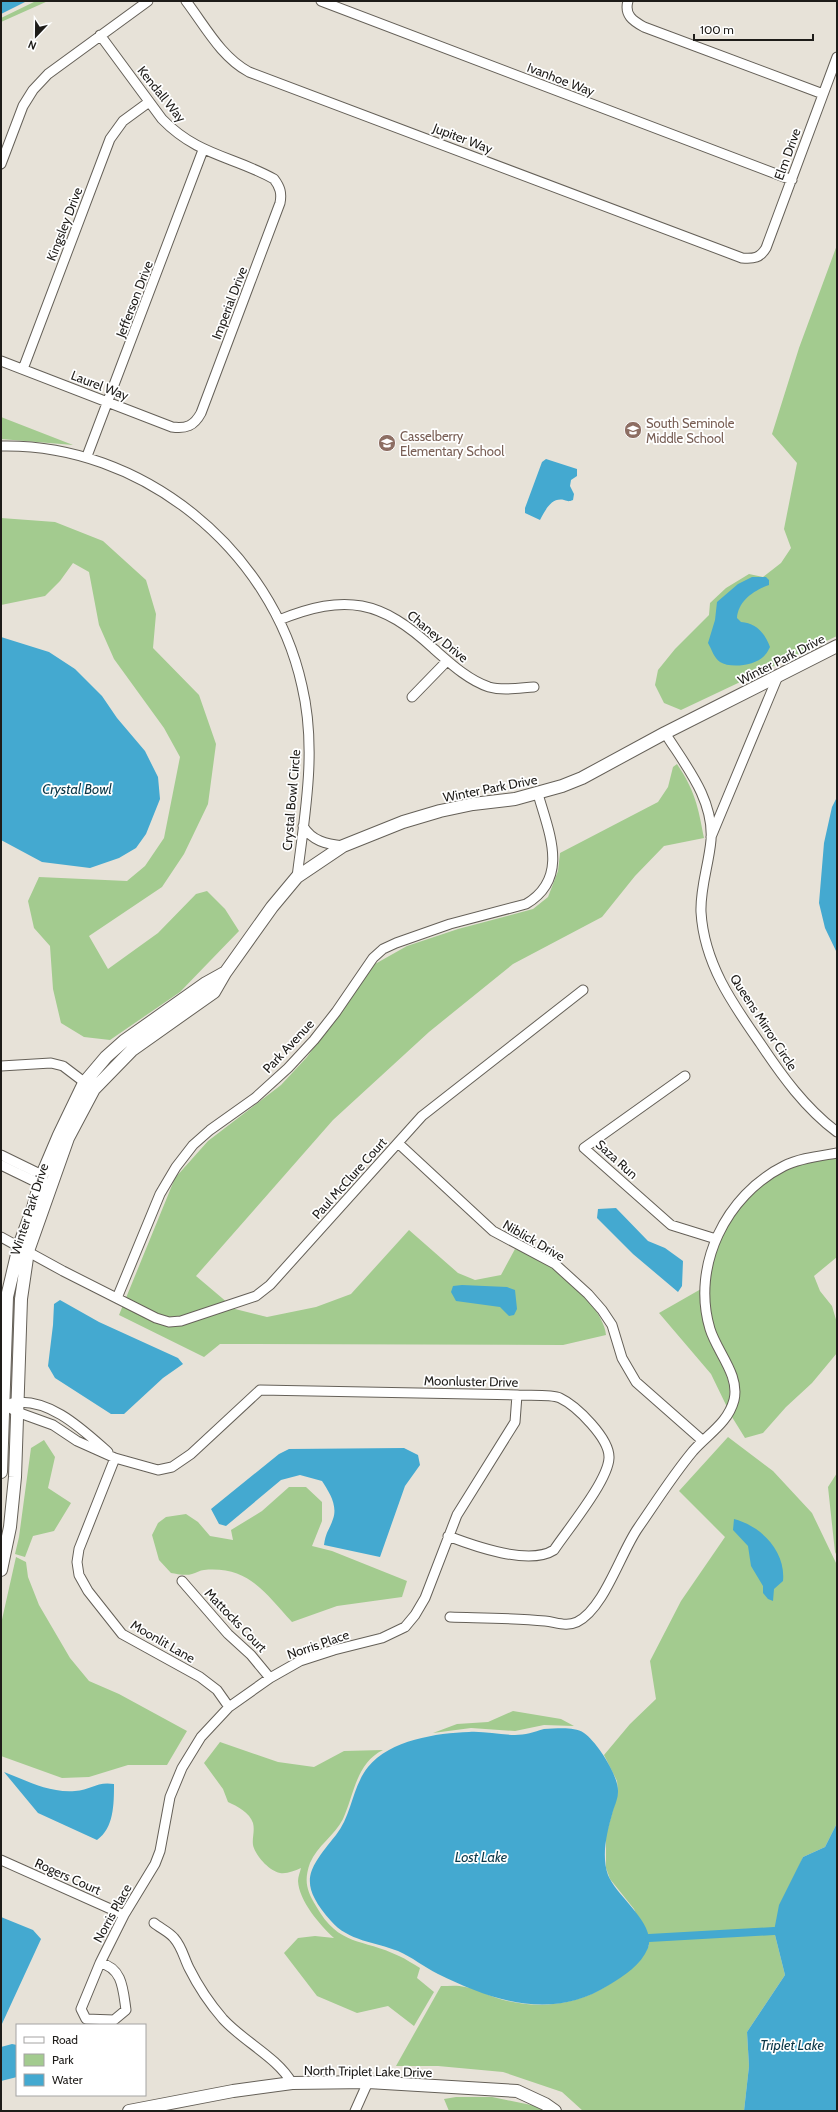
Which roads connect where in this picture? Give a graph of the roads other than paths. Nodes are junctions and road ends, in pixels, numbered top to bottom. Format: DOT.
graph roads {
  1 [pos="148,1"];
  2 [pos="186,1"];
  3 [pos="322,1"];
  4 [pos="628,1"];
  5 [pos="100,35"];
  6 [pos="837,57"];
  7 [pos="823,94"];
  8 [pos="150,102"];
  9 [pos="203,150"];
  10 [pos="1,164"];
  11 [pos="792,180"];
  12 [pos="279,185"];
  13 [pos="757,258"];
  14 [pos="1,361"];
  15 [pos="23,369"];
  16 [pos="109,402"];
  17 [pos="191,425"];
  18 [pos="1,446"];
  19 [pos="87,456"];
  20 [pos="279,620"];
  21 [pos="837,646"];
  22 [pos="447,661"];
  23 [pos="778,676"];
  24 [pos="534,687"];
  25 [pos="412,697"];
  26 [pos="665,733"];
  27 [pos="538,794"];
  28 [pos="303,826"];
  29 [pos="711,838"];
  30 [pos="343,846"];
  31 [pos="296,877"];
  32 [pos="583,990"];
  33 [pos="1,1066"];
  34 [pos="685,1076"];
  35 [pos="89,1086"];
  36 [pos="837,1132"];
  37 [pos="398,1143"];
  38 [pos="837,1153"];
  39 [pos="1,1155"];
  40 [pos="1,1165"];
  41 [pos="41,1180"];
  42 [pos="1,1237"];
  43 [pos="716,1239"];
  44 [pos="23,1249"];
  45 [pos="117,1298"];
  46 [pos="517,1395"];
  47 [pos="2,1404"];
  48 [pos="17,1407"];
  49 [pos="61,1415"];
  50 [pos="53,1425"];
  51 [pos="703,1442"];
  52 [pos="115,1458"];
  53 [pos="1,1472"];
  54 [pos="448,1536"];
  55 [pos="1,1570"];
  56 [pos="182,1581"];
  57 [pos="450,1617"];
  58 [pos="270,1678"];
  59 [pos="229,1707"];
  60 [pos="1,1860"];
  61 [pos="124,1915"];
  62 [pos="154,1923"];
  63 [pos="100,1963"];
  64 [pos="368,2082"];
  65 [pos="292,2084"];
  66 [pos="129,2111"];
  67 [pos="355,2111"];
  68 [pos="555,2111"];
  1 -- 5 [label="street"];
  2 -- 13 [label="street, Jupiter Way"];
  3 -- 11 [label="street, Ivanhoe Way"];
  4 -- 7 [label="street"];
  5 -- 8 [label="street, Kendall Way"];
  5 -- 10 [label="street"];
  6 -- 7 [label="street, Elm Drive"];
  7 -- 11 [label="street, Elm Drive"];
  8 -- 9 [label="street, Kendall Way"];
  8 -- 15 [label="street, Kingsley Drive"];
  9 -- 12 [label="street, Kendall Way"];
  9 -- 16 [label="street, Jefferson Drive"];
  11 -- 13 [label="street, Elm Drive"];
  12 -- 17 [label="street, Imperial Drive"];
  14 -- 15 [label="street, Laurel Way"];
  15 -- 16 [label="street, Laurel Way"];
  16 -- 17 [label="street, Laurel Way"];
  16 -- 19 [label="street, Jefferson Drive"];
  18 -- 19 [label="street, Crystal Bowl Circle"];
  19 -- 20 [label="street, Crystal Bowl Circle"];
  20 -- 22 [label="street, Chaney Drive"];
  20 -- 28 [label="street, Crystal Bowl Circle"];
  21 -- 23 [label="street, Winter Park Drive"];
  22 -- 24 [label="street, Chaney Drive"];
  22 -- 25 [label="street"];
  23 -- 26 [label="street, Winter Park Drive"];
  23 -- 29 [label="street, Queens Mirror Circle"];
  26 -- 27 [label="street, Winter Park Drive"];
  26 -- 29 [label="street, Queens Mirror Circle"];
  27 -- 30 [label="street, Winter Park Drive"];
  27 -- 45 [label="street, Park Avenue"];
  28 -- 30 [label="street"];
  28 -- 31 [label="street, Crystal Bowl Circle"];
  29 -- 36 [label="street, Queens Mirror Circle"];
  30 -- 31 [label="street, Winter Park Drive"];
  31 -- 35 [label="street, Winter Park Drive"];
  32 -- 37 [label="street, Paul McClure Court"];
  33 -- 35 [label="street"];
  34 -- 43 [label="street, Saza Run"];
  35 -- 41 [label="street, Winter Park Drive"];
  35 -- 44 [label="street, Winter Park Drive"];
  37 -- 45 [label="street, Paul McClure Court"];
  37 -- 51 [label="street, Niblick Drive"];
  38 -- 43 [label="street"];
  39 -- 41 [label="street"];
  40 -- 41 [label="street"];
  41 -- 44 [label="street, Winter Park Drive"];
  42 -- 44 [label="street"];
  43 -- 51 [label="street"];
  44 -- 45 [label="street"];
  44 -- 47 [label="street, Winter Park Drive"];
  44 -- 48 [label="street, Winter Park Drive"];
  46 -- 52 [label="street, Moonluster Drive"];
  46 -- 54 [label="street, Norris Place"];
  46 -- 54 [label="street, Moonluster Drive"];
  47 -- 48 [label="street"];
  47 -- 53 [label="street, Winter Park Drive"];
  48 -- 49 [label="street, Moonluster Drive"];
  48 -- 50 [label="street, Moonluster Drive"];
  48 -- 55 [label="street, Winter Park Drive"];
  49 -- 50 [label="street"];
  49 -- 52 [label="street, Moonluster Drive"];
  50 -- 52 [label="street, Moonluster Drive"];
  51 -- 57 [label="street"];
  52 -- 59 [label="street, Moonlit Lane"];
  54 -- 58 [label="street, Norris Place"];
  56 -- 58 [label="street, Mattocks Court"];
  58 -- 59 [label="street, Norris Place"];
  59 -- 61 [label="street, Norris Place"];
  60 -- 61 [label="street, Rogers Court"];
  61 -- 63 [label="street, Norris Place"];
  62 -- 65 [label="street"];
  63 -- 63 [label="street, Norris Place"];
  64 -- 65 [label="street, North Triplet Lake Drive"];
  64 -- 67 [label="street"];
  64 -- 68 [label="street, North Triplet Lake Drive"];
  65 -- 66 [label="street, North Triplet Lake Drive"];
}
